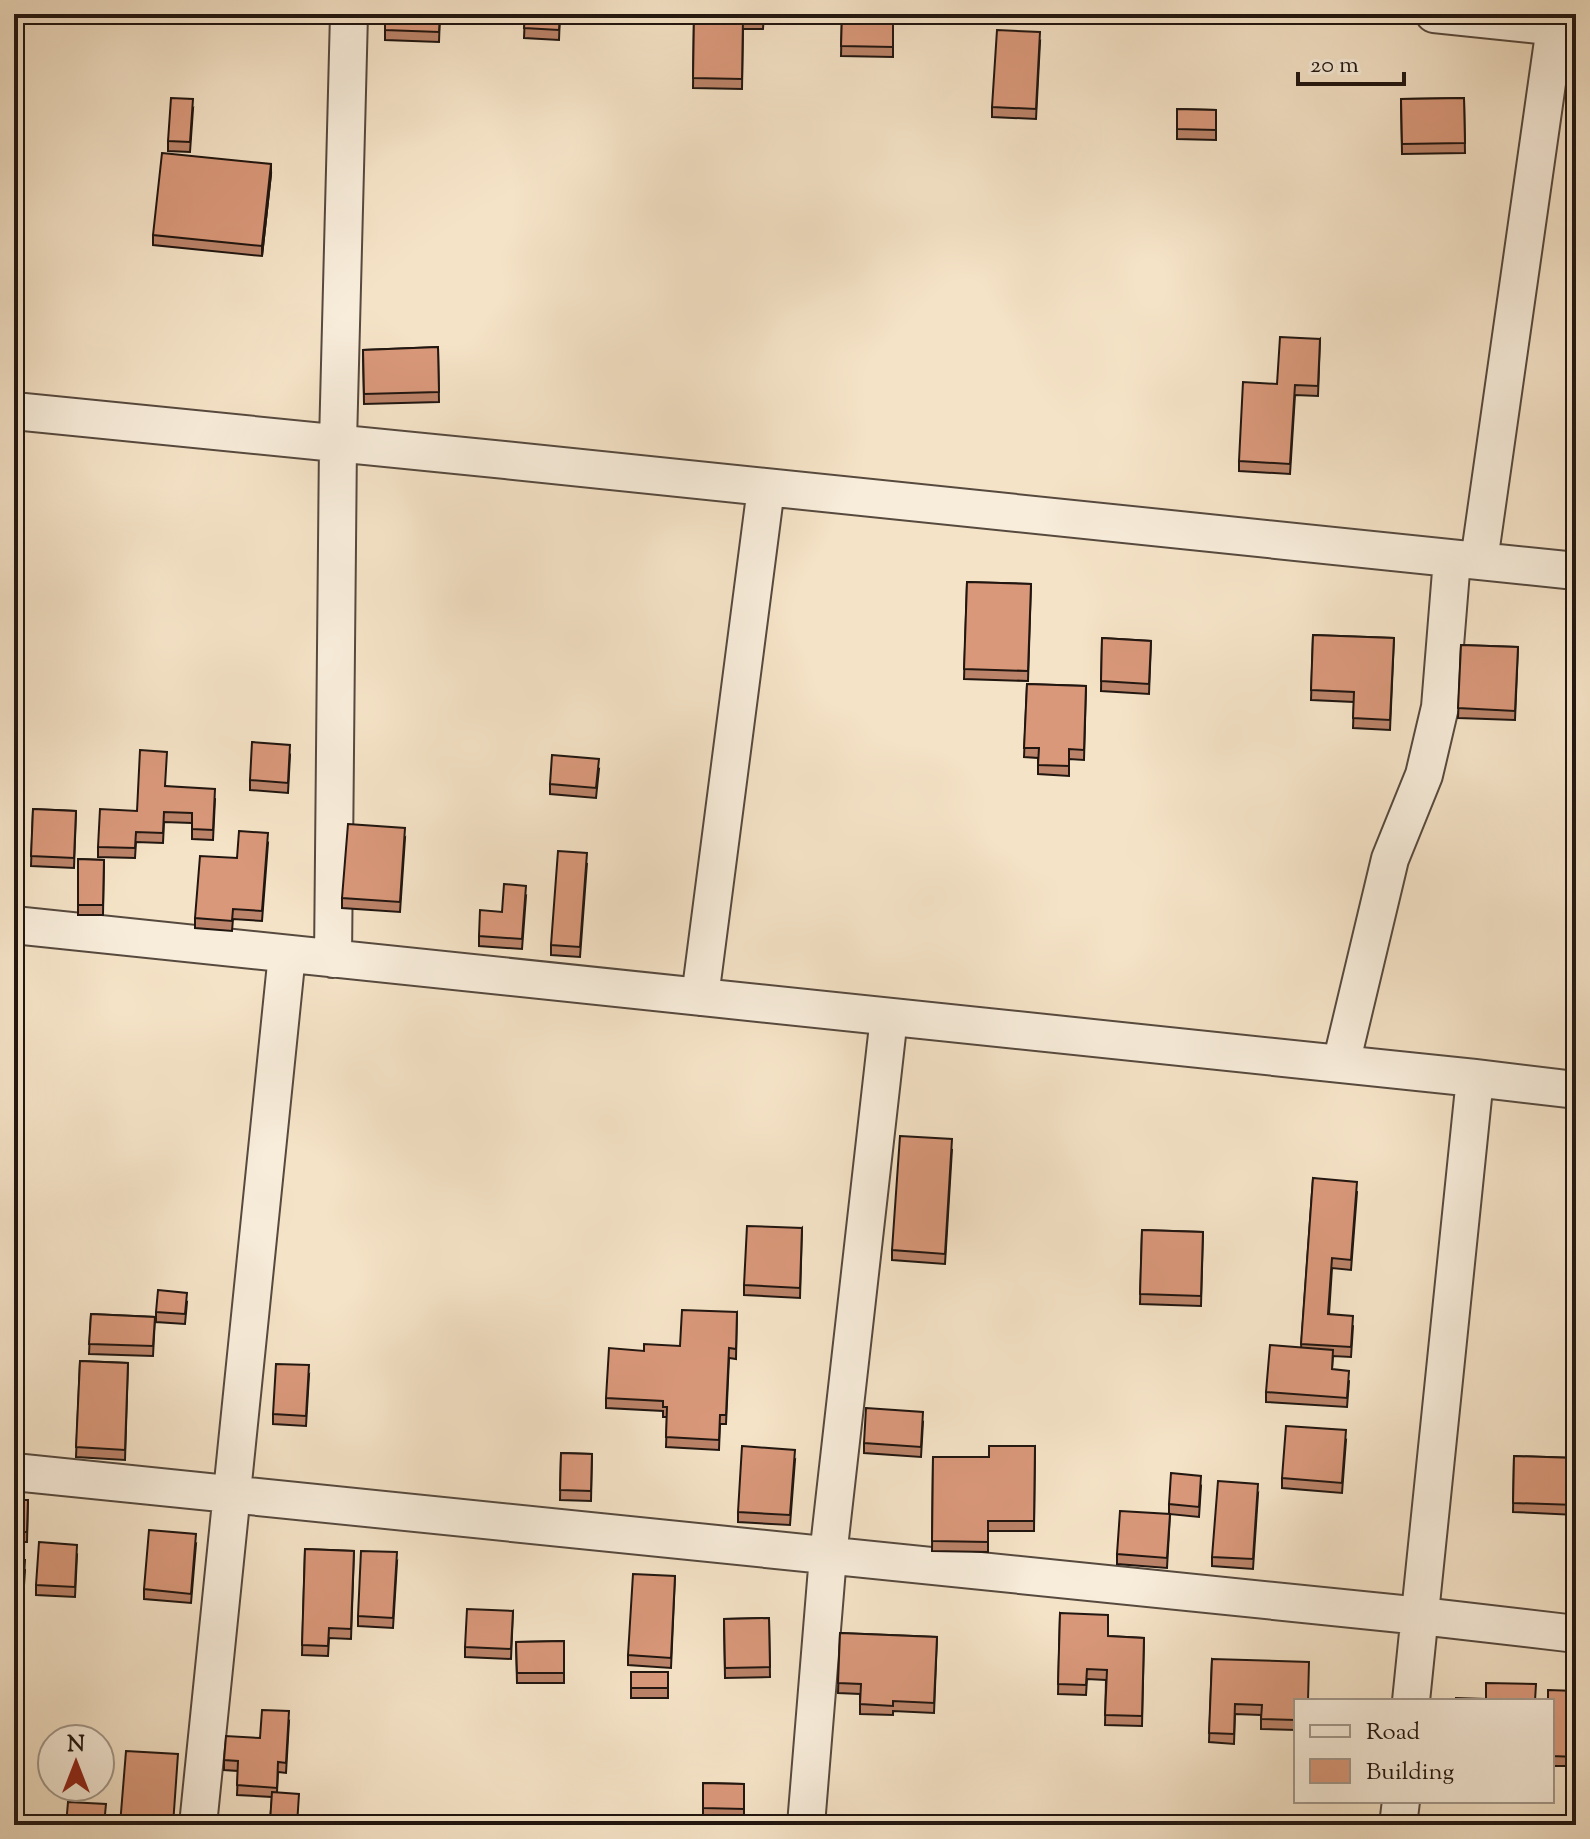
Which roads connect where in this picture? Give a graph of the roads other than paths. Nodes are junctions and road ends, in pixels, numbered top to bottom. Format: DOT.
graph roads {
  1 [pos="349,14"];
  2 [pos="1434,14"];
  3 [pos="1508,18"];
  4 [pos="1566,28"];
  5 [pos="14,411"];
  6 [pos="338,442"];
  7 [pos="766,488"];
  8 [pos="1465,560"];
  9 [pos="1576,571"];
  10 [pos="14,925"];
  11 [pos="287,954"];
  12 [pos="333,959"];
  13 [pos="700,997"];
  14 [pos="889,1017"];
  15 [pos="1341,1064"];
  16 [pos="1475,1078"];
  17 [pos="1576,1090"];
  18 [pos="14,1472"];
  19 [pos="232,1495"];
  20 [pos="828,1556"];
  21 [pos="1421,1616"];
  22 [pos="1576,1634"];
  23 [pos="1411,1699"];
  24 [pos="1401,1803"];
  25 [pos="198,1825"];
  26 [pos="806,1825"];
  27 [pos="1398,1825"];
  1 -- 6 [label="street"];
  2 -- 3 [label="street"];
  3 -- 4 [label="street"];
  4 -- 8 [label="street"];
  5 -- 6 [label="street"];
  6 -- 7 [label="street"];
  6 -- 12 [label="street"];
  7 -- 8 [label="street"];
  7 -- 13 [label="street"];
  8 -- 9 [label="street"];
  8 -- 15 [label="street"];
  10 -- 11 [label="street"];
  11 -- 12 [label="street"];
  11 -- 19 [label="street"];
  12 -- 13 [label="street"];
  13 -- 14 [label="street"];
  14 -- 15 [label="street"];
  14 -- 20 [label="street"];
  15 -- 16 [label="street"];
  16 -- 17 [label="street"];
  16 -- 21 [label="street"];
  18 -- 19 [label="street"];
  19 -- 20 [label="street"];
  19 -- 25 [label="street"];
  20 -- 21 [label="street"];
  20 -- 26 [label="street"];
  21 -- 22 [label="street"];
  21 -- 23 [label="street"];
  24 -- 27 [label="street"];
}
